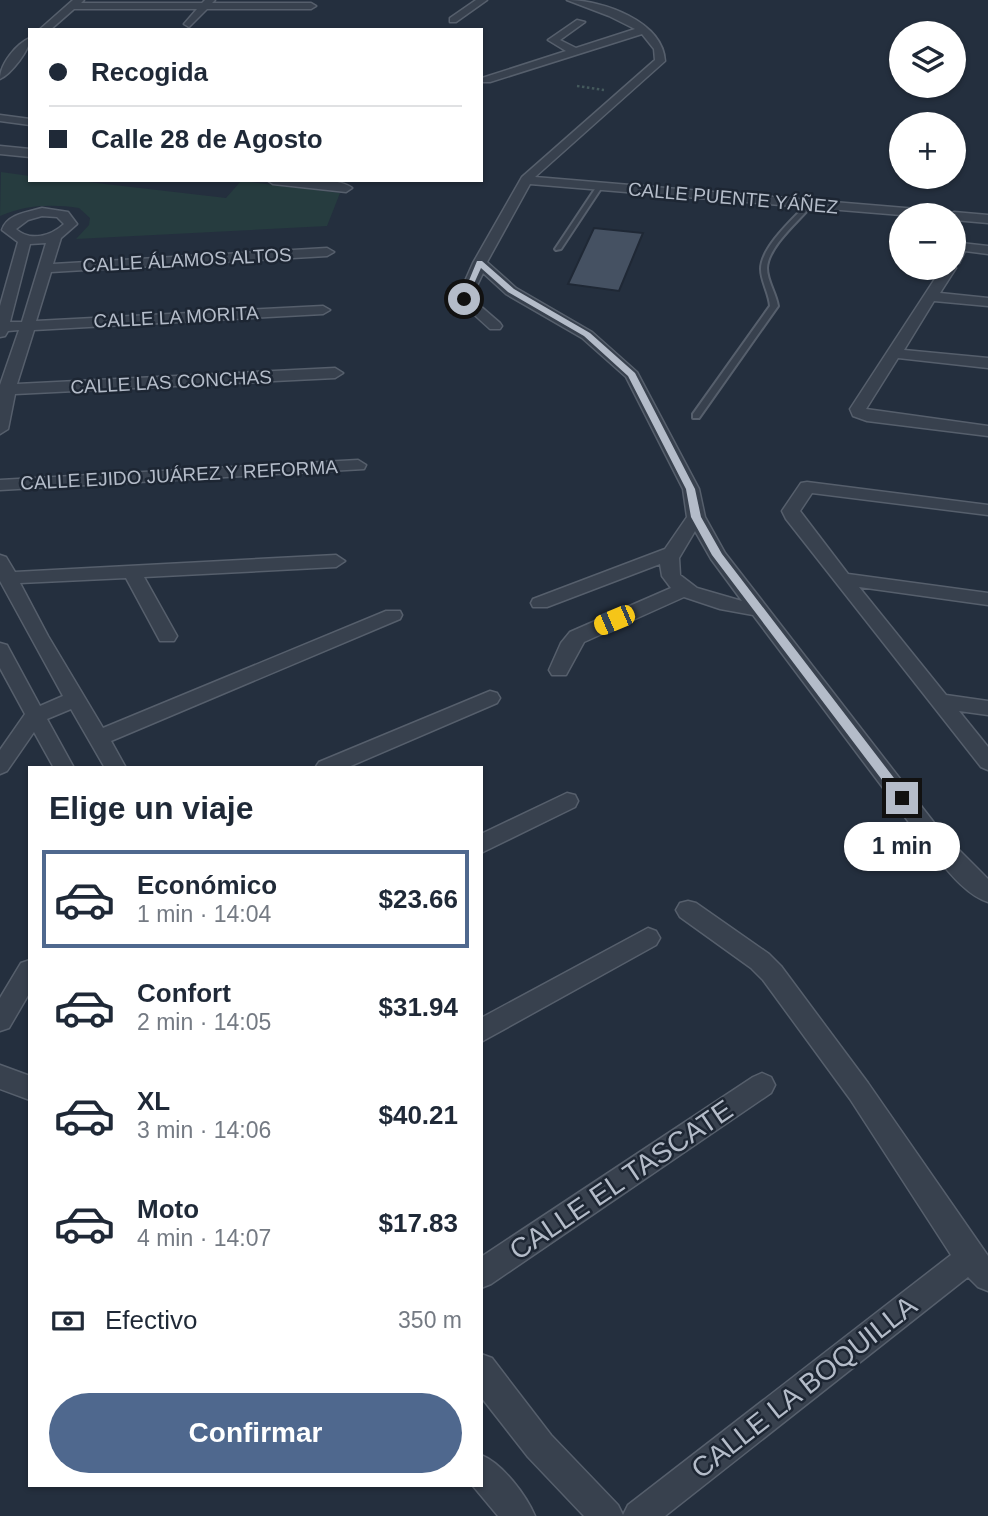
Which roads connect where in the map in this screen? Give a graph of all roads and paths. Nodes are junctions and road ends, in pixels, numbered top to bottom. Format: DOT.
graph roads {
  1 [pos="482,0"];
  2 [pos="572,0"];
  3 [pos="208,2"];
  4 [pos="75,3"];
  5 [pos="312,6"];
  6 [pos="453,20"];
  7 [pos="580,22"];
  8 [pos="189,24"];
  9 [pos="46,28"];
  10 [pos="644,30"];
  11 [pos="28,42"];
  12 [pos="575,52"];
  13 [pos="0,76"];
  14 [pos="486,80"];
  15 [pos="0,118"];
  16 [pos="28,122"];
  17 [pos="0,150"];
  18 [pos="28,153"];
  19 [pos="526,180"];
  20 [pos="291,182"];
  21 [pos="599,187"];
  22 [pos="346,188"];
  23 [pos="810,204"];
  24 [pos="889,211"];
  25 [pos="966,217"];
  26 [pos="988,219"];
  27 [pos="5,225"];
  28 [pos="55,236"];
  29 [pos="25,239"];
  30 [pos="966,248"];
  31 [pos="558,249"];
  32 [pos="988,250"];
  33 [pos="327,252"];
  34 [pos="480,262"];
  35 [pos="20,268"];
  36 [pos="47,268"];
  37 [pos="0,269"];
  38 [pos="942,280"];
  39 [pos="932,297"];
  40 [pos="988,302"];
  41 [pos="323,310"];
  42 [pos="30,325"];
  43 [pos="495,326"];
  44 [pos="1,329"];
  45 [pos="894,353"];
  46 [pos="988,363"];
  47 [pos="335,373"];
  48 [pos="4,390"];
  49 [pos="696,416"];
  50 [pos="0,429"];
  51 [pos="988,431"];
  52 [pos="358,465"];
  53 [pos="0,485"];
  54 [pos="988,510"];
  55 [pos="696,517"];
  56 [pos="672,553"];
  57 [pos="336,561"];
  58 [pos="4,570"];
  59 [pos="132,571"];
  60 [pos="843,579"];
  61 [pos="684,590"];
  62 [pos="988,599"];
  63 [pos="540,603"];
  64 [pos="760,610"];
  65 [pos="393,615"];
  66 [pos="167,636"];
  67 [pos="0,650"];
  68 [pos="559,670"];
  69 [pos="490,698"];
  70 [pos="76,699"];
  71 [pos="939,701"];
  72 [pos="988,708"];
  73 [pos="34,716"];
  74 [pos="97,737"];
  75 [pos="988,762"];
  76 [pos="0,765"];
  77 [pos="63,766"];
  78 [pos="115,766"];
  79 [pos="331,766"];
  80 [pos="567,801"];
  81 [pos="483,843"];
  82 [pos="988,893"];
  83 [pos="688,910"];
  84 [pos="648,939"];
  85 [pos="28,973"];
  86 [pos="0,1020"];
  87 [pos="483,1030"];
  88 [pos="0,1077"];
  89 [pos="762,1085"];
  90 [pos="28,1087"];
  91 [pos="979,1267"];
  92 [pos="483,1273"];
  93 [pos="483,1372"];
  94 [pos="483,1473"];
  95 [pos="519,1516"];
  96 [pos="607,1516"];
  97 [pos="639,1516"];
  1 -- 6 [label="street"];
  2 -- 10 [label="street"];
  3 -- 4 [label="street"];
  3 -- 5 [label="street"];
  3 -- 8 [label="street"];
  4 -- 9 [label="street"];
  7 -- 12 [label="street"];
  10 -- 12 [label="street"];
  10 -- 19 [label="street"];
  11 -- 13 [label="street"];
  12 -- 14 [label="street"];
  15 -- 16 [label="street"];
  17 -- 18 [label="street"];
  19 -- 21 [label="street, CALLE PUENTE YÁÑEZ"];
  19 -- 34 [label="street"];
  20 -- 22 [label="street"];
  21 -- 23 [label="street, CALLE PUENTE YÁÑEZ"];
  21 -- 31 [label="lane"];
  23 -- 24 [label="street, CALLE PUENTE YÁÑEZ"];
  23 -- 49 [label="lane"];
  25 -- 26 [label="street"];
  27 -- 28 [label="street"];
  27 -- 29 [label="street"];
  28 -- 29 [label="street"];
  28 -- 36 [label="street"];
  29 -- 35 [label="street"];
  30 -- 32 [label="street"];
  33 -- 36 [label="street, CALLE ÁLAMOS ALTOS"];
  34 -- 43 [label="street"];
  34 -- 55 [label="street"];
  35 -- 37 [label="street"];
  35 -- 44 [label="street"];
  36 -- 42 [label="street"];
  38 -- 39 [label="street"];
  39 -- 40 [label="street"];
  39 -- 45 [label="street"];
  41 -- 42 [label="street, CALLE LA MORITA"];
  42 -- 44 [label="street, CALLE LA MORITA"];
  42 -- 48 [label="street"];
  45 -- 46 [label="street"];
  45 -- 51 [label="street"];
  47 -- 48 [label="street, CALLE LAS CONCHAS"];
  48 -- 50 [label="street"];
  52 -- 53 [label="street, CALLE EJIDO JUÁREZ Y REFORMA"];
  54 -- 60 [label="street"];
  55 -- 56 [label="street"];
  55 -- 64 [label="street"];
  56 -- 61 [label="street"];
  56 -- 63 [label="street"];
  57 -- 59 [label="street"];
  58 -- 59 [label="street"];
  58 -- 70 [label="street"];
  59 -- 66 [label="street"];
  60 -- 62 [label="street"];
  60 -- 71 [label="street"];
  61 -- 64 [label="street"];
  61 -- 68 [label="street"];
  64 -- 82 [label="street"];
  65 -- 74 [label="street"];
  67 -- 73 [label="street"];
  69 -- 79 [label="street"];
  70 -- 73 [label="street"];
  70 -- 74 [label="street"];
  71 -- 72 [label="street"];
  71 -- 75 [label="street"];
  73 -- 76 [label="street"];
  73 -- 77 [label="street"];
  74 -- 78 [label="street"];
  80 -- 81 [label="street"];
  83 -- 91 [label="street"];
  84 -- 87 [label="street"];
  85 -- 86 [label="street"];
  88 -- 90 [label="street"];
  89 -- 92 [label="street, CALLE EL TASCATE"];
  91 -- 97 [label="street, CALLE LA BOQUILLA"];
  93 -- 96 [label="street"];
  94 -- 95 [label="street"];
}
